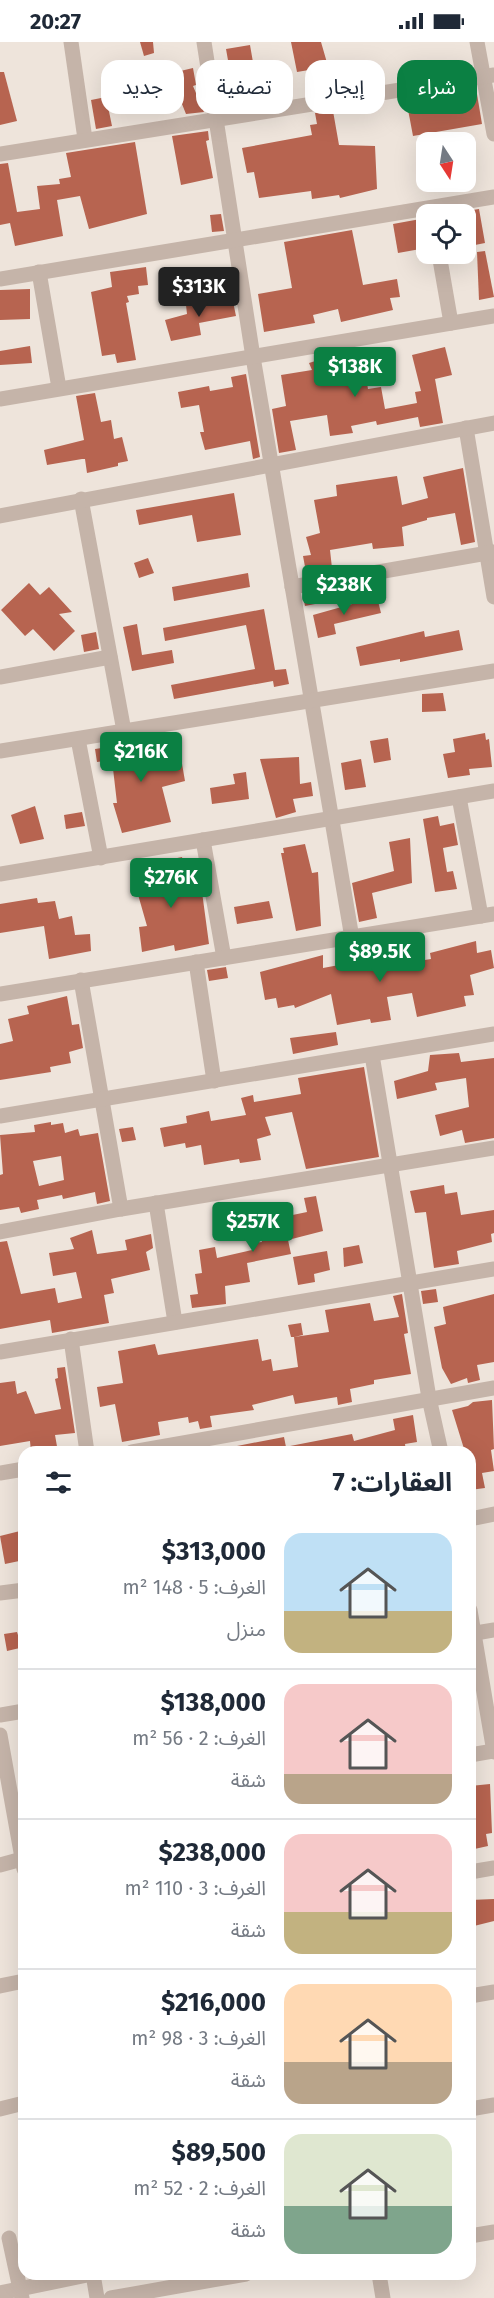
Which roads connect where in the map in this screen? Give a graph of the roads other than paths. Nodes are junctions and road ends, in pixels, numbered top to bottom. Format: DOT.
graph roads {
  1 [pos="71,42"];
  2 [pos="204,42"];
  3 [pos="477,42"];
  4 [pos="489,75"];
  5 [pos="218,118"];
  6 [pos="494,134"];
  7 [pos="84,139"];
  8 [pos="0,154"];
  9 [pos="494,197"];
  10 [pos="462,204"];
  11 [pos="416,213"];
  12 [pos="236,238"];
  13 [pos="441,264"];
  14 [pos="39,272"];
  15 [pos="0,279"];
  16 [pos="494,316"];
  17 [pos="451,323"];
  18 [pos="253,357"];
  19 [pos="59,388"];
  20 [pos="0,399"];
  21 [pos="494,423"];
  22 [pos="466,428"];
  23 [pos="271,465"];
  24 [pos="81,499"];
  25 [pos="0,516"];
  26 [pos="490,553"];
  27 [pos="292,587"];
  28 [pos="494,597"];
  29 [pos="110,657"];
  30 [pos="494,670"];
  31 [pos="0,677"];
  32 [pos="311,701"];
  33 [pos="124,731"];
  34 [pos="78,739"];
  35 [pos="0,751"];
  36 [pos="494,791"];
  37 [pos="459,796"];
  38 [pos="331,819"];
  39 [pos="203,840"];
  40 [pos="101,858"];
  41 [pos="0,874"];
  42 [pos="488,915"];
  43 [pos="352,938"];
  44 [pos="224,958"];
  45 [pos="196,963"];
  46 [pos="81,980"];
  47 [pos="0,994"];
  48 [pos="494,1034"];
  49 [pos="372,1055"];
  50 [pos="214,1081"];
  51 [pos="102,1099"];
  52 [pos="0,1116"];
  53 [pos="494,1148"];
  54 [pos="390,1165"];
  55 [pos="156,1203"];
  56 [pos="121,1209"];
  57 [pos="0,1232"];
  58 [pos="494,1269"];
  59 [pos="410,1282"];
  60 [pos="175,1322"];
  61 [pos="71,1339"];
  62 [pos="0,1352"];
  63 [pos="494,1389"];
  64 [pos="429,1398"];
  65 [pos="232,1444"];
  66 [pos="86,1446"];
  67 [pos="207,1446"];
  68 [pos="440,1446"];
  69 [pos="18,1470"];
  70 [pos="0,1473"];
  71 [pos="494,1515"];
  72 [pos="476,1518"];
  73 [pos="18,1591"];
  74 [pos="0,1593"];
  75 [pos="494,1630"];
  76 [pos="476,1633"];
  77 [pos="476,1659"];
  78 [pos="18,1712"];
  79 [pos="0,1715"];
  80 [pos="1,1740"];
  81 [pos="494,1751"];
  82 [pos="476,1754"];
  83 [pos="18,1816"];
  84 [pos="18,1864"];
  85 [pos="0,1865"];
  86 [pos="494,1868"];
  87 [pos="476,1871"];
  88 [pos="18,1982"];
  89 [pos="0,1986"];
  90 [pos="494,1992"];
  91 [pos="476,1995"];
  92 [pos="18,2104"];
  93 [pos="494,2105"];
  94 [pos="476,2108"];
  95 [pos="0,2109"];
  96 [pos="494,2232"];
  97 [pos="476,2235"];
  98 [pos="11,2237"];
  99 [pos="18,2276"];
  100 [pos="70,2280"];
  101 [pos="93,2280"];
  102 [pos="212,2280"];
  103 [pos="380,2280"];
  104 [pos="0,2293"];
  105 [pos="21,2293"];
  106 [pos="97,2298"];
  107 [pos="111,2298"];
  108 [pos="383,2298"];
  1 -- 7 [label="street"];
  2 -- 5 [label="street"];
  3 -- 4 [label="street"];
  4 -- 5 [label="street"];
  4 -- 6 [label="street"];
  5 -- 7 [label="street"];
  5 -- 12 [label="street"];
  7 -- 8 [label="street"];
  9 -- 10 [label="street"];
  11 -- 12 [label="street"];
  12 -- 14 [label="street"];
  12 -- 18 [label="street"];
  13 -- 17 [label="street"];
  14 -- 15 [label="street"];
  14 -- 19 [label="street"];
  16 -- 17 [label="street"];
  17 -- 18 [label="street"];
  18 -- 19 [label="street"];
  18 -- 23 [label="street"];
  19 -- 20 [label="street"];
  21 -- 22 [label="street"];
  22 -- 23 [label="street"];
  22 -- 26 [label="street"];
  23 -- 24 [label="street"];
  23 -- 27 [label="street"];
  24 -- 25 [label="street"];
  24 -- 29 [label="street"];
  26 -- 27 [label="street"];
  26 -- 28 [label="street"];
  27 -- 32 [label="street"];
  29 -- 31 [label="street"];
  29 -- 33 [label="street"];
  30 -- 32 [label="street"];
  32 -- 33 [label="street"];
  32 -- 38 [label="street"];
  33 -- 34 [label="street"];
  34 -- 35 [label="street"];
  34 -- 40 [label="street"];
  36 -- 37 [label="street"];
  37 -- 38 [label="street"];
  37 -- 42 [label="street"];
  38 -- 39 [label="street"];
  38 -- 43 [label="street"];
  39 -- 40 [label="street"];
  39 -- 44 [label="street"];
  40 -- 41 [label="street"];
  42 -- 43 [label="street"];
  43 -- 44 [label="street"];
  44 -- 45 [label="street"];
  45 -- 46 [label="street"];
  45 -- 50 [label="street"];
  46 -- 47 [label="street"];
  46 -- 51 [label="street"];
  48 -- 49 [label="street"];
  49 -- 50 [label="street"];
  49 -- 54 [label="street"];
  50 -- 51 [label="street"];
  51 -- 52 [label="street"];
  51 -- 56 [label="street"];
  53 -- 54 [label="street"];
  54 -- 55 [label="street"];
  54 -- 59 [label="street"];
  55 -- 56 [label="street"];
  55 -- 60 [label="street"];
  56 -- 57 [label="street"];
  58 -- 59 [label="street"];
  59 -- 60 [label="street"];
  59 -- 64 [label="street"];
  60 -- 61 [label="street"];
  61 -- 62 [label="street"];
  61 -- 66 [label="street"];
  63 -- 64 [label="street"];
  64 -- 65 [label="street"];
  64 -- 68 [label="street"];
  65 -- 67 [label="street"];
  69 -- 70 [label="street"];
  71 -- 72 [label="street"];
  73 -- 74 [label="street"];
  75 -- 76 [label="street"];
  77 -- 81 [label="street"];
  78 -- 79 [label="street"];
  80 -- 83 [label="street"];
  81 -- 82 [label="street"];
  84 -- 85 [label="street"];
  86 -- 87 [label="street"];
  88 -- 89 [label="street"];
  90 -- 91 [label="street"];
  92 -- 95 [label="street"];
  93 -- 94 [label="street"];
  96 -- 97 [label="street"];
  98 -- 99 [label="street"];
  100 -- 105 [label="street"];
  101 -- 106 [label="street"];
  102 -- 107 [label="street"];
  103 -- 108 [label="street"];
  104 -- 105 [label="street"];
}
